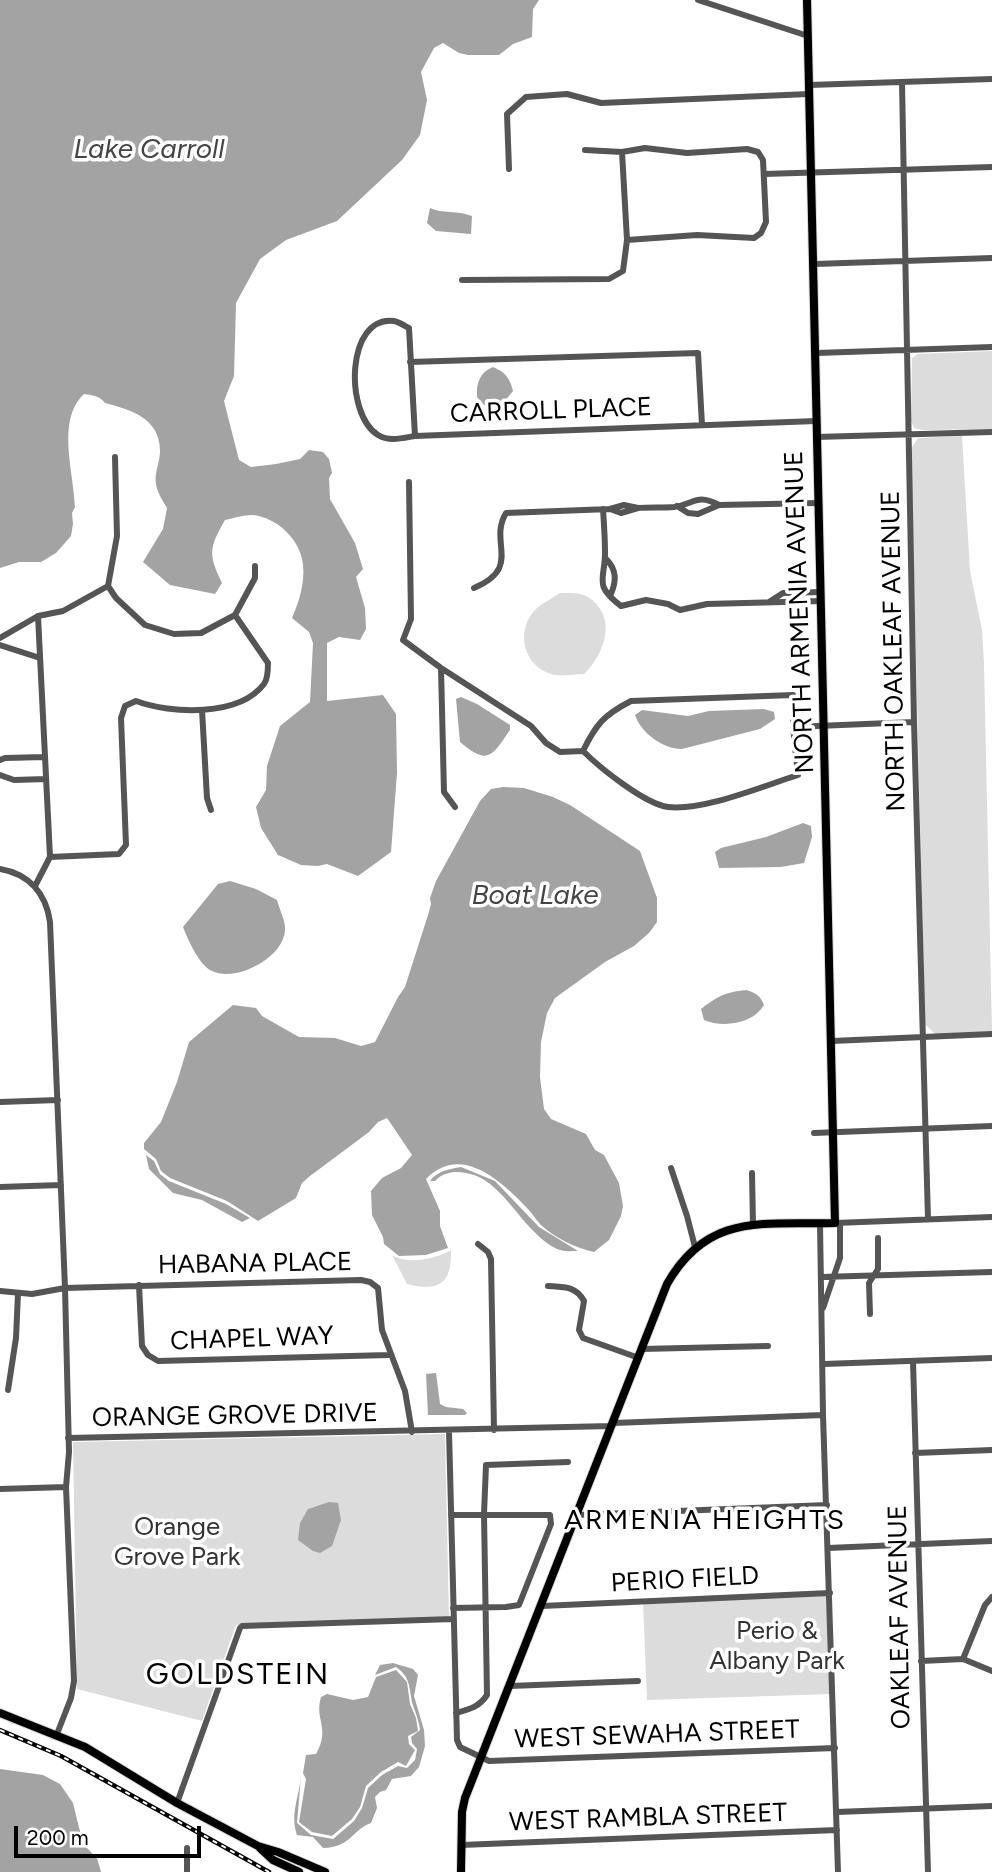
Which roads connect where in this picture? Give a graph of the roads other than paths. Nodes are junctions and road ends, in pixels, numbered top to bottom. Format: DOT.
graph roads {
  1 [pos="698,0"];
  2 [pos="807,0"];
  3 [pos="808,36"];
  4 [pos="992,79"];
  5 [pos="902,82"];
  6 [pos="809,89"];
  7 [pos="585,150"];
  8 [pos="622,152"];
  9 [pos="992,167"];
  10 [pos="509,169"];
  11 [pos="905,170"];
  12 [pos="810,172"];
  13 [pos="764,174"];
  14 [pos="627,240"];
  15 [pos="992,258"];
  16 [pos="906,261"];
  17 [pos="814,264"];
  18 [pos="462,280"];
  19 [pos="992,347"];
  20 [pos="908,351"];
  21 [pos="817,353"];
  22 [pos="410,362"];
  23 [pos="816,421"];
  24 [pos="702,425"];
  25 [pos="992,432"];
  26 [pos="908,435"];
  27 [pos="415,436"];
  28 [pos="816,437"];
  29 [pos="115,457"];
  30 [pos="410,482"];
  31 [pos="818,503"];
  32 [pos="719,505"];
  33 [pos="677,506"];
  34 [pos="607,509"];
  35 [pos="605,558"];
  36 [pos="255,566"];
  37 [pos="108,586"];
  38 [pos="474,588"];
  39 [pos="610,596"];
  40 [pos="821,597"];
  41 [pos="235,615"];
  42 [pos="38,616"];
  43 [pos="0,638"];
  44 [pos="0,645"];
  45 [pos="40,658"];
  46 [pos="442,668"];
  47 [pos="202,710"];
  48 [pos="914,722"];
  49 [pos="825,726"];
  50 [pos="793,727"];
  51 [pos="583,751"];
  52 [pos="45,757"];
  53 [pos="0,761"];
  54 [pos="0,775"];
  55 [pos="46,779"];
  56 [pos="455,807"];
  57 [pos="211,810"];
  58 [pos="50,858"];
  59 [pos="0,869"];
  60 [pos="35,886"];
  61 [pos="992,1034"];
  62 [pos="923,1037"];
  63 [pos="832,1041"];
  64 [pos="58,1100"];
  65 [pos="0,1101"];
  66 [pos="992,1126"];
  67 [pos="925,1129"];
  68 [pos="834,1132"];
  69 [pos="814,1133"];
  70 [pos="671,1168"];
  71 [pos="752,1173"];
  72 [pos="61,1185"];
  73 [pos="0,1187"];
  74 [pos="992,1217"];
  75 [pos="928,1219"];
  76 [pos="838,1223"];
  77 [pos="820,1224"];
  78 [pos="753,1225"];
  79 [pos="878,1238"];
  80 [pos="478,1244"];
  81 [pos="695,1247"];
  82 [pos="992,1272"];
  83 [pos="872,1276"];
  84 [pos="835,1277"];
  85 [pos="821,1278"];
  86 [pos="139,1286"];
  87 [pos="548,1286"];
  88 [pos="65,1288"];
  89 [pos="0,1292"];
  90 [pos="18,1293"];
  91 [pos="822,1314"];
  92 [pos="870,1314"];
  93 [pos="768,1346"];
  94 [pos="389,1354"];
  95 [pos="640,1354"];
  96 [pos="992,1358"];
  97 [pos="913,1361"];
  98 [pos="824,1364"];
  99 [pos="8,1390"];
  100 [pos="823,1415"];
  101 [pos="613,1425"];
  102 [pos="494,1430"];
  103 [pos="449,1431"];
  104 [pos="412,1432"];
  105 [pos="68,1438"];
  106 [pos="992,1450"];
  107 [pos="915,1453"];
  108 [pos="568,1462"];
  109 [pos="66,1487"];
  110 [pos="0,1489"];
  111 [pos="827,1505"];
  112 [pos="484,1514"];
  113 [pos="451,1515"];
  114 [pos="578,1515"];
  115 [pos="992,1541"];
  116 [pos="918,1545"];
  117 [pos="828,1548"];
  118 [pos="830,1593"];
  119 [pos="992,1597"];
  120 [pos="542,1606"];
  121 [pos="486,1607"];
  122 [pos="453,1608"];
  123 [pos="453,1619"];
  124 [pos="963,1659"];
  125 [pos="921,1661"];
  126 [pos="992,1671"];
  127 [pos="638,1681"];
  128 [pos="510,1686"];
  129 [pos="0,1713"];
  130 [pos="456,1713"];
  131 [pos="57,1734"];
  132 [pos="835,1748"];
  133 [pos="481,1757"];
  134 [pos="177,1803"];
  135 [pos="992,1806"];
  136 [pos="925,1808"];
  137 [pos="837,1812"];
  138 [pos="837,1830"];
  139 [pos="461,1845"];
  140 [pos="258,1846"];
  141 [pos="187,1848"];
  142 [pos="187,1872"];
  143 [pos="299,1872"];
  144 [pos="325,1872"];
  145 [pos="461,1872"];
  146 [pos="838,1872"];
  147 [pos="928,1872"];
  1 -- 3 [label="street"];
  2 -- 3 [label="main road, NORTH ARMENIA AVENUE"];
  3 -- 6 [label="main road, NORTH ARMENIA AVENUE"];
  4 -- 5 [label="street"];
  5 -- 6 [label="street"];
  5 -- 11 [label="street, NORTH OAKLEAF AVENUE"];
  6 -- 10 [label="street"];
  6 -- 12 [label="main road, NORTH ARMENIA AVENUE"];
  7 -- 8 [label="street"];
  8 -- 13 [label="street"];
  8 -- 14 [label="street"];
  9 -- 11 [label="street"];
  11 -- 12 [label="street"];
  11 -- 16 [label="street, NORTH OAKLEAF AVENUE"];
  12 -- 13 [label="street"];
  12 -- 17 [label="main road, NORTH ARMENIA AVENUE"];
  13 -- 14 [label="street"];
  14 -- 18 [label="street"];
  15 -- 16 [label="street"];
  16 -- 17 [label="street"];
  16 -- 20 [label="street, NORTH OAKLEAF AVENUE"];
  17 -- 21 [label="main road, NORTH ARMENIA AVENUE"];
  19 -- 20 [label="street"];
  20 -- 21 [label="street"];
  20 -- 26 [label="street, NORTH OAKLEAF AVENUE"];
  21 -- 23 [label="main road, NORTH ARMENIA AVENUE"];
  22 -- 24 [label="street"];
  22 -- 27 [label="street"];
  22 -- 27 [label="street, CARROLL PLACE"];
  23 -- 24 [label="street, CARROLL PLACE"];
  23 -- 28 [label="main road, NORTH ARMENIA AVENUE"];
  24 -- 27 [label="street, CARROLL PLACE"];
  25 -- 26 [label="street"];
  26 -- 28 [label="street"];
  26 -- 48 [label="street, NORTH OAKLEAF AVENUE"];
  28 -- 31 [label="main road, NORTH ARMENIA AVENUE"];
  29 -- 37 [label="street"];
  30 -- 46 [label="street"];
  31 -- 32 [label="street"];
  31 -- 40 [label="main road, NORTH ARMENIA AVENUE"];
  32 -- 33 [label="street"];
  32 -- 33 [label="street"];
  33 -- 34 [label="street"];
  34 -- 35 [label="street"];
  34 -- 38 [label="street"];
  35 -- 39 [label="street"];
  35 -- 39 [label="street"];
  36 -- 41 [label="street"];
  37 -- 41 [label="street"];
  37 -- 42 [label="street"];
  39 -- 40 [label="street"];
  40 -- 49 [label="main road, NORTH ARMENIA AVENUE"];
  41 -- 47 [label="street"];
  42 -- 43 [label="street"];
  42 -- 45 [label="street"];
  44 -- 45 [label="street"];
  45 -- 52 [label="street"];
  46 -- 51 [label="street"];
  46 -- 56 [label="street"];
  47 -- 57 [label="street"];
  47 -- 58 [label="street"];
  48 -- 49 [label="street"];
  48 -- 62 [label="street, NORTH OAKLEAF AVENUE"];
  49 -- 50 [label="street"];
  49 -- 63 [label="main road, NORTH ARMENIA AVENUE"];
  50 -- 51 [label="street"];
  50 -- 51 [label="street"];
  52 -- 53 [label="street"];
  52 -- 55 [label="street"];
  54 -- 55 [label="street"];
  55 -- 58 [label="street"];
  58 -- 60 [label="street"];
  59 -- 60 [label="street"];
  60 -- 64 [label="street, ORANGE GROVE DRIVE"];
  61 -- 62 [label="street"];
  62 -- 63 [label="street"];
  62 -- 67 [label="street, NORTH OAKLEAF AVENUE"];
  63 -- 68 [label="main road, NORTH ARMENIA AVENUE"];
  64 -- 65 [label="street"];
  64 -- 72 [label="street, ORANGE GROVE DRIVE"];
  66 -- 67 [label="street"];
  67 -- 68 [label="street"];
  67 -- 75 [label="street, NORTH OAKLEAF AVENUE"];
  68 -- 69 [label="street"];
  68 -- 76 [label="main road, NORTH ARMENIA AVENUE"];
  70 -- 81 [label="street"];
  71 -- 78 [label="street"];
  72 -- 73 [label="street"];
  72 -- 88 [label="street, ORANGE GROVE DRIVE"];
  74 -- 75 [label="street"];
  75 -- 76 [label="street"];
  76 -- 77 [label="main road"];
  76 -- 84 [label="street"];
  77 -- 78 [label="main road"];
  77 -- 85 [label="street"];
  78 -- 81 [label="main road"];
  79 -- 83 [label="street"];
  80 -- 102 [label="street"];
  81 -- 95 [label="main road"];
  82 -- 83 [label="street"];
  83 -- 84 [label="street"];
  83 -- 92 [label="street"];
  84 -- 85 [label="street"];
  84 -- 91 [label="street"];
  85 -- 91 [label="street"];
  86 -- 88 [label="street, HABANA PLACE"];
  86 -- 94 [label="street, HABANA PLACE"];
  86 -- 94 [label="street, CHAPEL WAY"];
  87 -- 95 [label="street"];
  88 -- 90 [label="street, HABANA PLACE"];
  88 -- 105 [label="street, ORANGE GROVE DRIVE"];
  89 -- 90 [label="street, HABANA PLACE"];
  90 -- 99 [label="street"];
  91 -- 98 [label="street"];
  93 -- 95 [label="street"];
  94 -- 104 [label="street, HABANA PLACE"];
  95 -- 101 [label="main road"];
  96 -- 97 [label="street"];
  97 -- 98 [label="street"];
  97 -- 107 [label="street, OAKLEAF AVENUE"];
  98 -- 100 [label="street"];
  100 -- 101 [label="street, ORANGE GROVE DRIVE"];
  100 -- 111 [label="street"];
  101 -- 102 [label="street, ORANGE GROVE DRIVE"];
  101 -- 114 [label="main road"];
  102 -- 103 [label="street, ORANGE GROVE DRIVE"];
  103 -- 104 [label="street, ORANGE GROVE DRIVE"];
  103 -- 113 [label="street"];
  104 -- 105 [label="street, ORANGE GROVE DRIVE"];
  105 -- 109 [label="street"];
  106 -- 107 [label="street"];
  107 -- 116 [label="street, OAKLEAF AVENUE"];
  108 -- 112 [label="street"];
  109 -- 110 [label="street"];
  109 -- 131 [label="street"];
  111 -- 114 [label="street"];
  111 -- 117 [label="street"];
  112 -- 113 [label="street"];
  112 -- 121 [label="street"];
  112 -- 121 [label="street"];
  113 -- 122 [label="street"];
  114 -- 120 [label="main road"];
  115 -- 116 [label="street"];
  116 -- 117 [label="street"];
  116 -- 125 [label="street, OAKLEAF AVENUE"];
  117 -- 118 [label="street"];
  118 -- 120 [label="street, PERIO FIELD"];
  118 -- 132 [label="street"];
  119 -- 124 [label="street"];
  120 -- 128 [label="main road"];
  121 -- 122 [label="street"];
  121 -- 130 [label="street"];
  122 -- 123 [label="street"];
  123 -- 130 [label="street"];
  123 -- 134 [label="street"];
  124 -- 125 [label="street"];
  124 -- 126 [label="street"];
  125 -- 136 [label="street, OAKLEAF AVENUE"];
  127 -- 128 [label="street"];
  128 -- 133 [label="main road"];
  129 -- 131 [label="main road"];
  130 -- 133 [label="street"];
  131 -- 134 [label="main road"];
  132 -- 133 [label="street, WEST SEWAHA STREET"];
  132 -- 137 [label="street"];
  133 -- 139 [label="main road"];
  134 -- 140 [label="main road"];
  135 -- 136 [label="street"];
  136 -- 137 [label="street"];
  136 -- 147 [label="street, OAKLEAF AVENUE"];
  137 -- 138 [label="street"];
  138 -- 139 [label="street, WEST RAMBLA STREET"];
  138 -- 146 [label="street"];
  139 -- 145 [label="main road"];
  140 -- 143 [label="main road"];
  140 -- 144 [label="main road"];
  141 -- 142 [label="street"];
}
